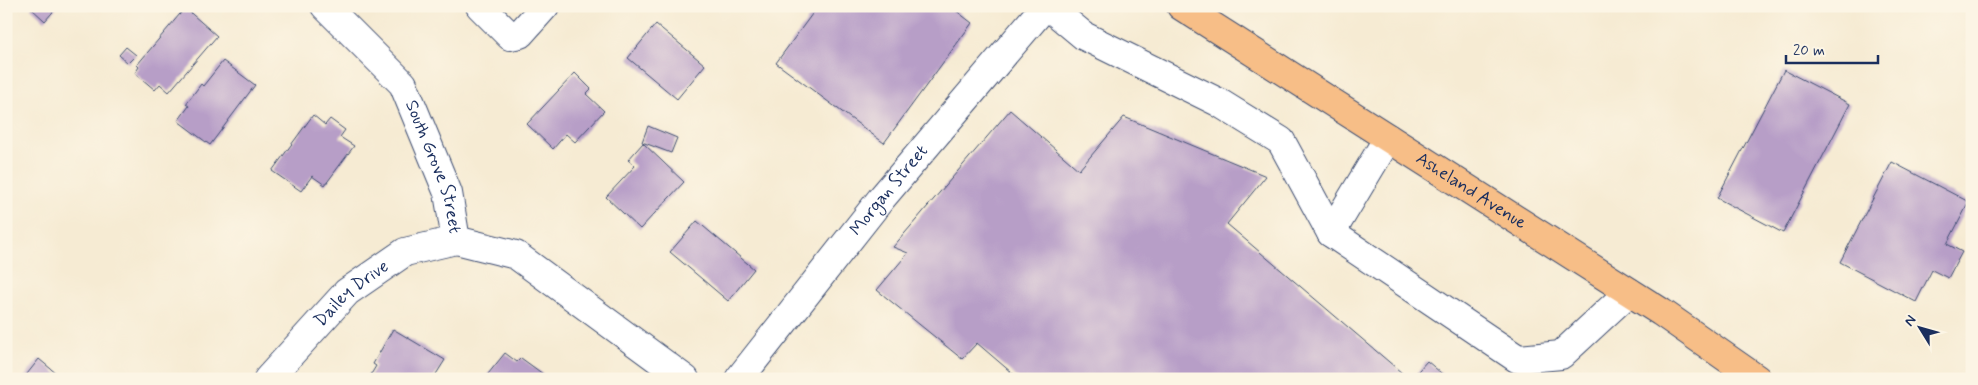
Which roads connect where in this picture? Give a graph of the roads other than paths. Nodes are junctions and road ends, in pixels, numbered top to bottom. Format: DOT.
graph roads {
  1 [pos="325,6"];
  2 [pos="480,6"];
  3 [pos="544,6"];
  4 [pos="1046,6"];
  5 [pos="1181,6"];
  6 [pos="1388,138"];
  7 [pos="1331,233"];
  8 [pos="456,240"];
  9 [pos="1629,292"];
  10 [pos="268,379"];
  11 [pos="685,379"];
  12 [pos="739,379"];
  13 [pos="1757,379"];
  1 -- 8 [label="street, South Grove Street"];
  2 -- 3 [label="street"];
  4 -- 7 [label="street"];
  4 -- 12 [label="street, Morgan Street"];
  5 -- 6 [label="main road, Asheland Avenue"];
  6 -- 7 [label="street"];
  6 -- 9 [label="main road, Asheland Avenue"];
  7 -- 9 [label="street"];
  8 -- 10 [label="street, Dailey Drive"];
  8 -- 11 [label="street, South Grove Street"];
  9 -- 13 [label="main road, Asheland Avenue"];
}
